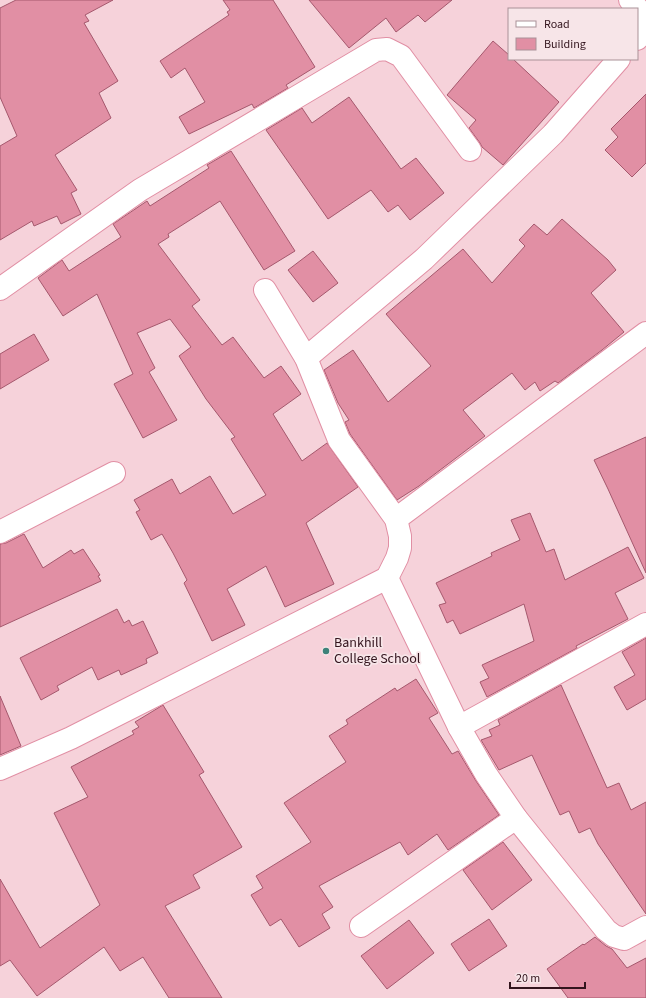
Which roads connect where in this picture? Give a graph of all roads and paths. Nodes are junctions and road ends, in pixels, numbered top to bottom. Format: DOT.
graph roads {
  1 [pos="630,0"];
  2 [pos="637,8"];
  3 [pos="638,9"];
  4 [pos="646,18"];
  5 [pos="646,29"];
  6 [pos="638,38"];
  7 [pos="618,60"];
  8 [pos="470,150"];
  9 [pos="0,289"];
  10 [pos="265,290"];
  11 [pos="646,333"];
  12 [pos="306,358"];
  13 [pos="114,473"];
  14 [pos="396,519"];
  15 [pos="0,532"];
  16 [pos="388,578"];
  17 [pos="646,624"];
  18 [pos="459,726"];
  19 [pos="0,770"];
  20 [pos="516,818"];
  21 [pos="361,926"];
  22 [pos="646,927"];
  1 -- 2 [label="street"];
  3 -- 4 [label="street"];
  5 -- 6 [label="street"];
  7 -- 12 [label="street"];
  8 -- 9 [label="street"];
  10 -- 12 [label="street"];
  11 -- 14 [label="street"];
  12 -- 14 [label="street"];
  13 -- 15 [label="street"];
  14 -- 16 [label="street"];
  16 -- 18 [label="street"];
  16 -- 19 [label="street"];
  17 -- 18 [label="street"];
  18 -- 20 [label="street"];
  20 -- 21 [label="street"];
  20 -- 22 [label="street"];
}
